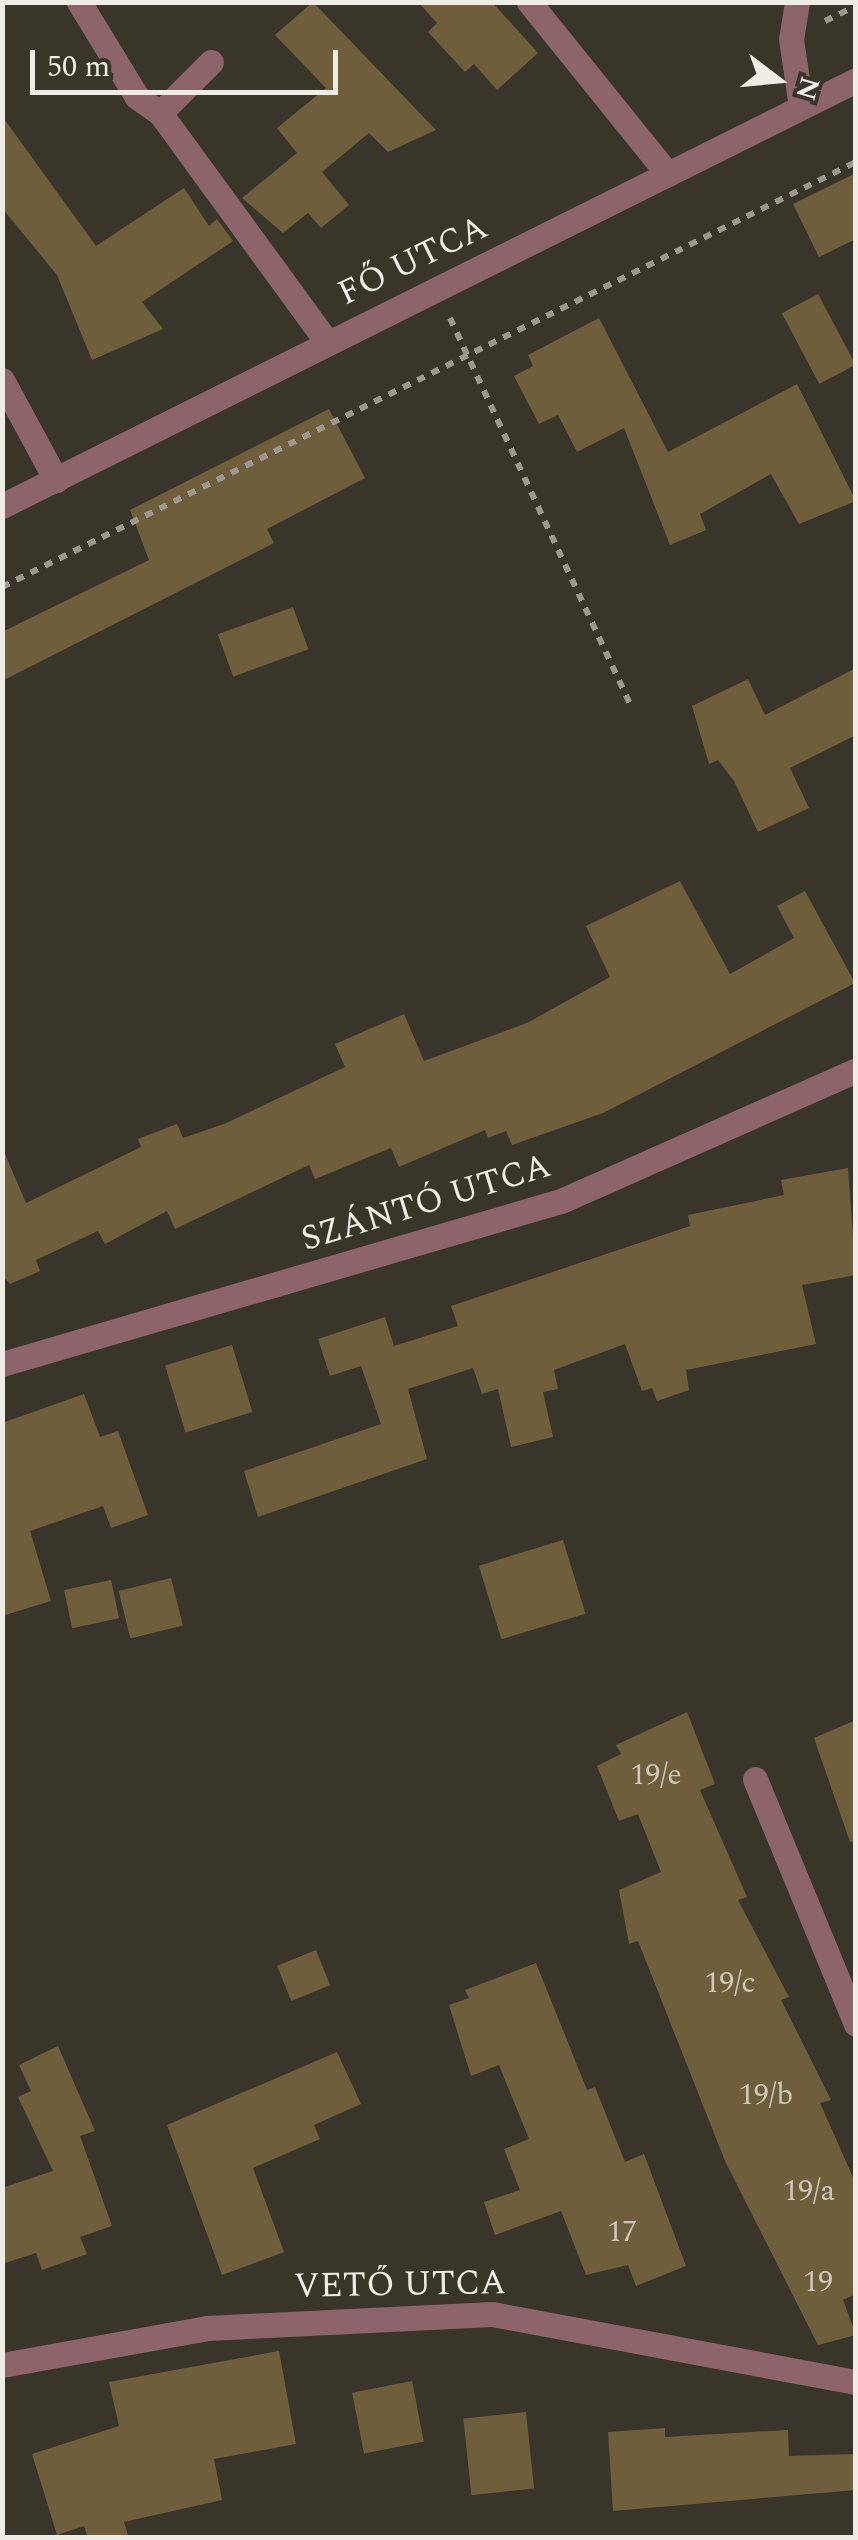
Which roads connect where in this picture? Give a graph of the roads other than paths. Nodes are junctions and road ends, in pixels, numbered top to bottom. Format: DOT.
graph roads {
  1 [pos="78,2"];
  2 [pos="528,2"];
  3 [pos="797,2"];
  4 [pos="210,62"];
  5 [pos="856,80"];
  6 [pos="801,107"];
  7 [pos="160,113"];
  8 [pos="668,174"];
  9 [pos="328,342"];
  10 [pos="2,380"];
  11 [pos="56,480"];
  12 [pos="2,506"];
  13 [pos="856,1070"];
  14 [pos="2,1364"];
  15 [pos="755,1779"];
  16 [pos="856,2024"];
  17 [pos="2,2365"];
  18 [pos="856,2382"];
  1 -- 7 [label="street"];
  2 -- 8 [label="street"];
  3 -- 6 [label="street"];
  4 -- 7 [label="street"];
  5 -- 6 [label="street, FŐ UTCA"];
  6 -- 8 [label="street, FŐ UTCA"];
  7 -- 9 [label="street"];
  8 -- 9 [label="street, FŐ UTCA"];
  9 -- 11 [label="street, FŐ UTCA"];
  10 -- 11 [label="street"];
  11 -- 12 [label="street, FŐ UTCA"];
  13 -- 14 [label="street, SZÁNTÓ UTCA"];
  15 -- 16 [label="street"];
  17 -- 18 [label="street, VETŐ UTCA"];
}
